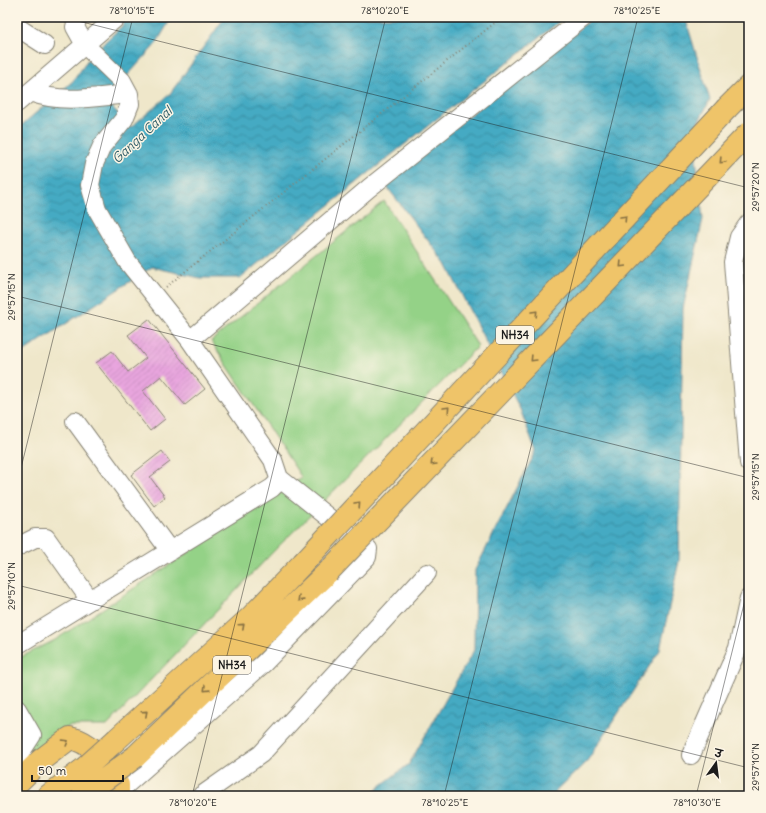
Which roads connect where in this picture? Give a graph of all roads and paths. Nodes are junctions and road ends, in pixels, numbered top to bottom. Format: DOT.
graph roads {
  1 [pos="78,17"];
  2 [pos="117,17"];
  3 [pos="502,17"];
  4 [pos="584,17"];
  5 [pos="17,27"];
  6 [pos="45,45"];
  7 [pos="89,49"];
  8 [pos="749,86"];
  9 [pos="126,88"];
  10 [pos="24,97"];
  11 [pos="749,133"];
  12 [pos="749,223"];
  13 [pos="170,283"];
  14 [pos="190,340"];
  15 [pos="75,421"];
  16 [pos="749,463"];
  17 [pos="279,478"];
  18 [pos="17,547"];
  19 [pos="170,551"];
  20 [pos="427,573"];
  21 [pos="749,598"];
  22 [pos="90,600"];
  23 [pos="17,645"];
  24 [pos="17,709"];
  25 [pos="691,755"];
  26 [pos="17,758"];
  27 [pos="17,783"];
  28 [pos="111,790"];
  29 [pos="48,796"];
  30 [pos="83,796"];
  31 [pos="202,796"];
  1 -- 7 [label="street"];
  2 -- 7 [label="street"];
  3 -- 13 [label="path"];
  4 -- 14 [label="street"];
  5 -- 6 [label="street"];
  7 -- 9 [label="street"];
  7 -- 10 [label="street"];
  29 -- 8 [label="highway, NH34, one-way, bridge"];
  9 -- 10 [label="street"];
  9 -- 14 [label="street"];
  11 -- 28 [label="highway, NH34, one-way, bridge"];
  12 -- 16 [label="street"];
  14 -- 17 [label="street"];
  15 -- 19 [label="street"];
  17 -- 19 [label="street"];
  17 -- 28 [label="street"];
  18 -- 22 [label="street"];
  19 -- 22 [label="street"];
  20 -- 31 [label="street"];
  21 -- 25 [label="street"];
  22 -- 23 [label="street"];
  24 -- 26 [label="street"];
  27 -- 28 [label="highway, one-way"];
  28 -- 30 [label="highway, NH34"];
}
